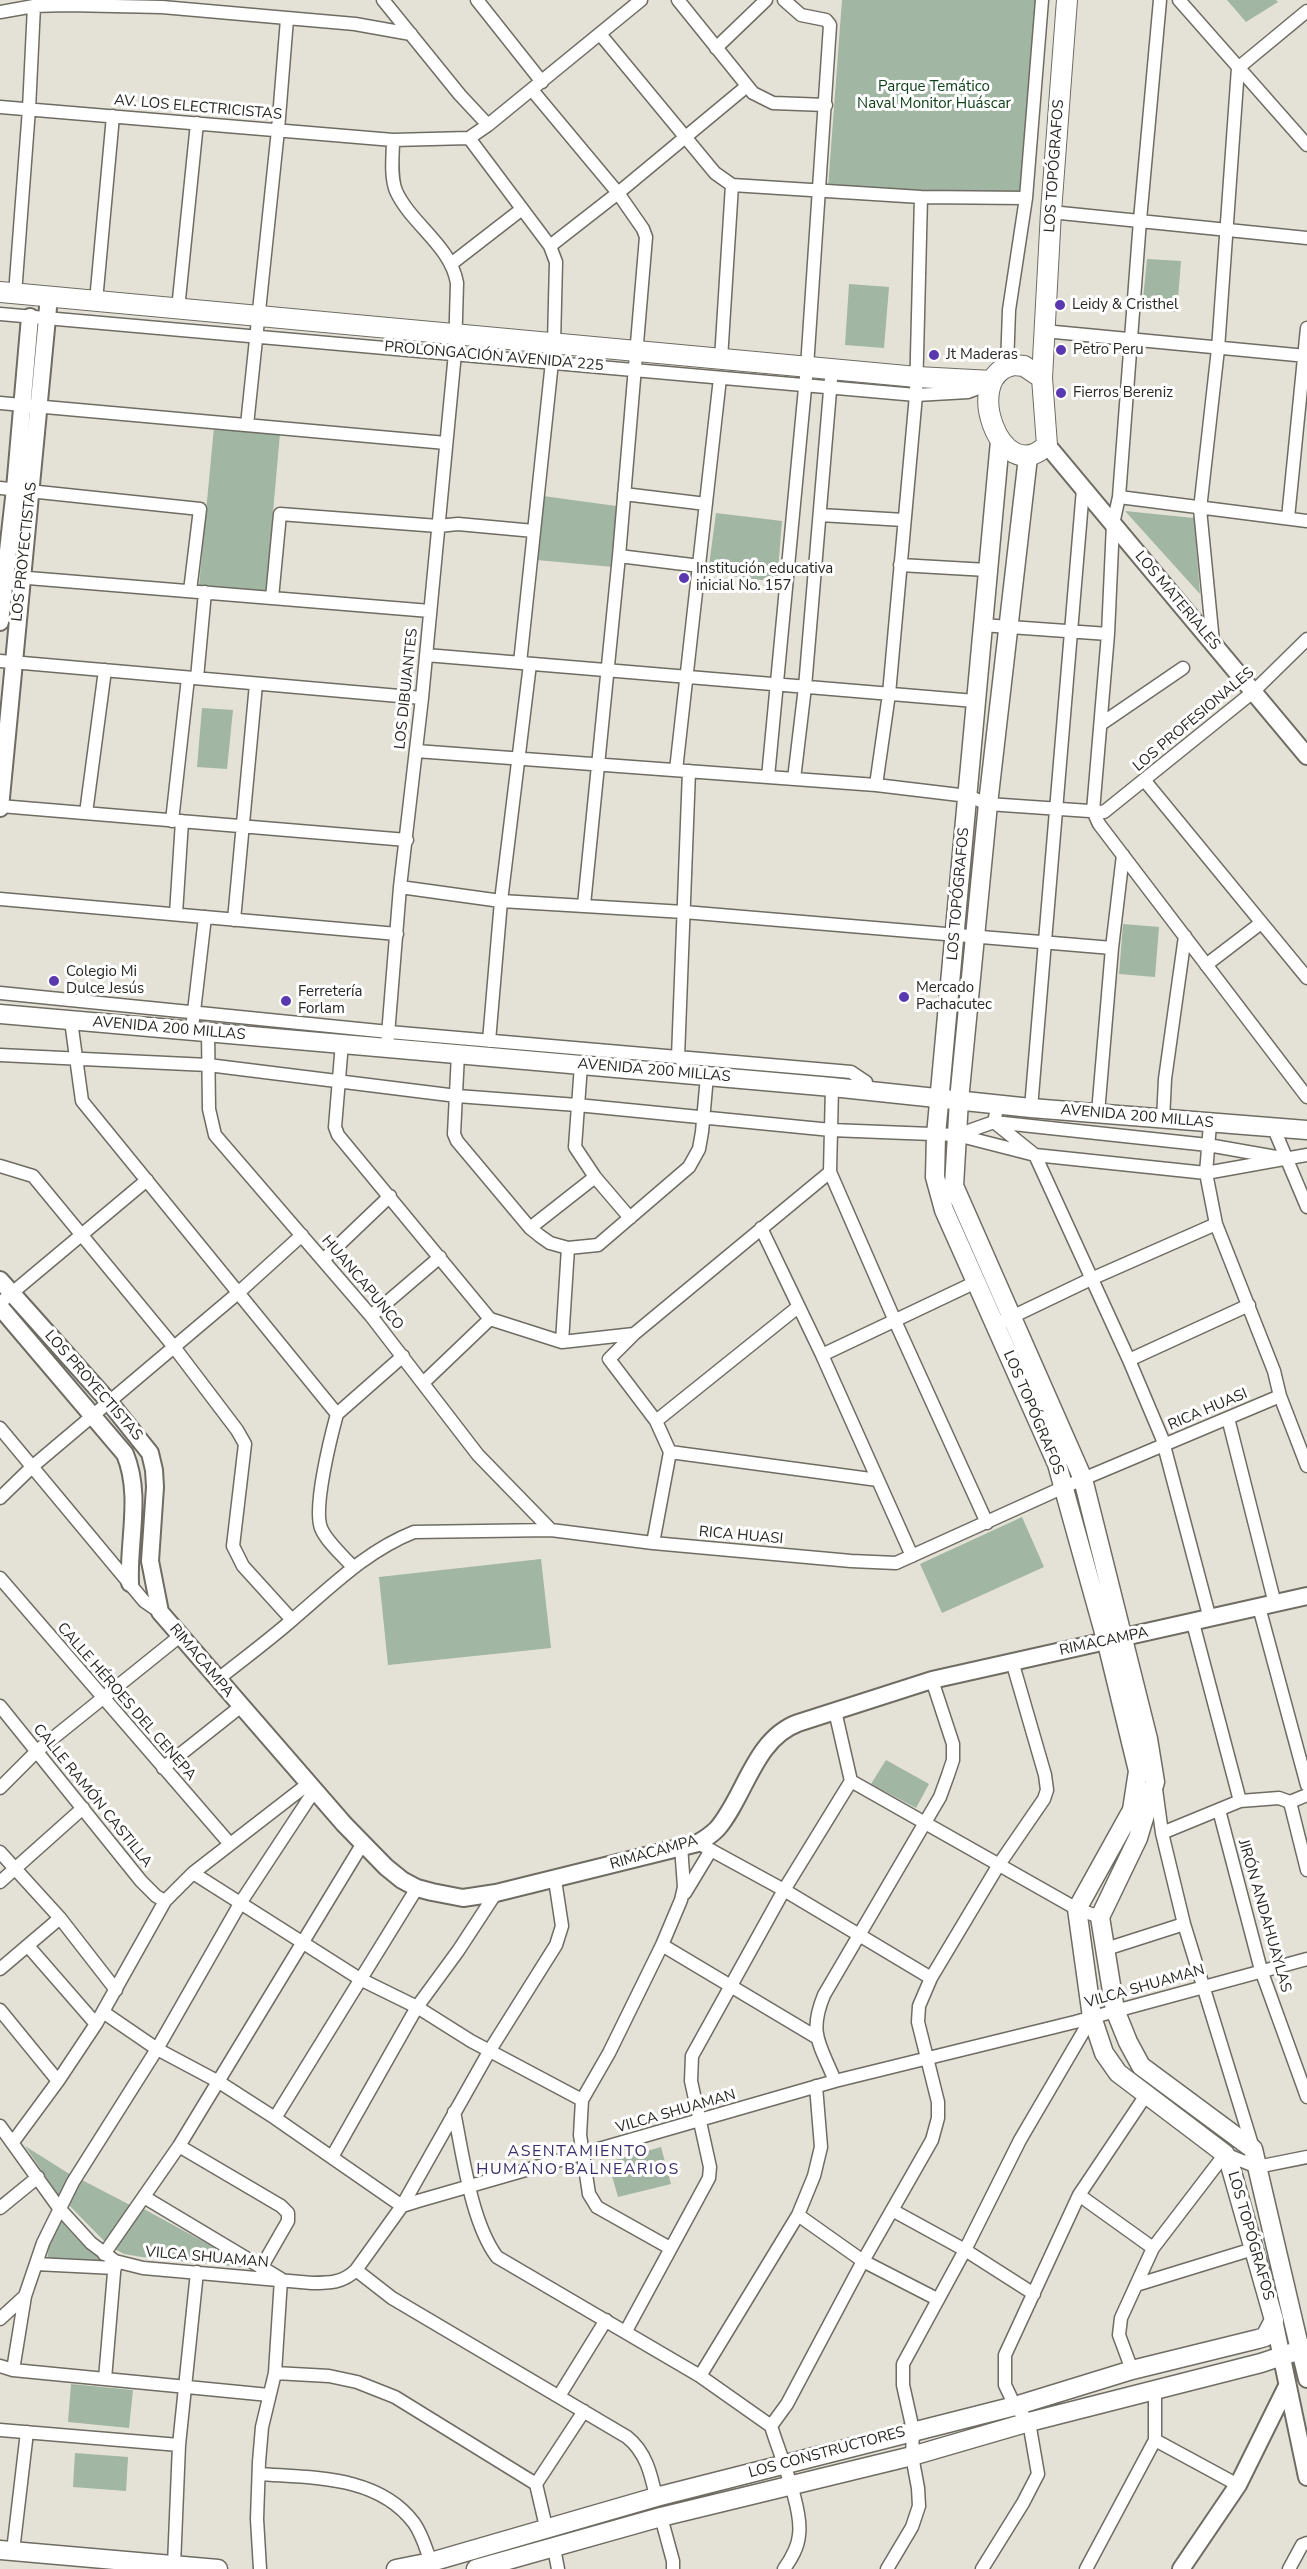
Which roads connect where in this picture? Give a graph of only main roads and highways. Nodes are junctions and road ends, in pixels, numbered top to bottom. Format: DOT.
graph roads {
  1 [pos="1067,0"];
  2 [pos="8,293"];
  3 [pos="1044,331"];
  4 [pos="1010,366"];
  5 [pos="1042,378"];
  6 [pos="988,380"];
  7 [pos="1000,441"];
  8 [pos="1028,457"];
  9 [pos="0,1014"];
  10 [pos="950,1099"];
  11 [pos="1307,1130"];
  12 [pos="1003,1321"];
  13 [pos="1115,1640"];
  14 [pos="1258,2339"];
  15 [pos="1303,2349"];
  16 [pos="7,2550"];
  17 [pos="218,2569"];
  18 [pos="396,2569"];
  19 [pos="476,2569"];
  1 -- 3 [label="main road, LOS TOPÓGRAFOS"];
  2 -- 6 [label="main road, PROLONGACIÓN AVENIDA 225"];
  3 -- 4 [label="main road"];
  3 -- 5 [label="main road, LOS TOPÓGRAFOS"];
  4 -- 5 [label="main road"];
  4 -- 6 [label="main road"];
  5 -- 8 [label="main road"];
  6 -- 7 [label="main road"];
  7 -- 8 [label="main road"];
  7 -- 10 [label="main road, LOS TOPÓGRAFOS"];
  8 -- 10 [label="main road, LOS TOPÓGRAFOS"];
  9 -- 10 [label="main road, AVENIDA 200 MILLAS"];
  10 -- 11 [label="main road, AVENIDA 200 MILLAS"];
  10 -- 12 [label="main road, LOS TOPÓGRAFOS"];
  10 -- 12 [label="main road, LOS TOPÓGRAFOS"];
  12 -- 13 [label="main road, LOS TOPÓGRAFOS"];
  12 -- 13 [label="main road, LOS TOPÓGRAFOS"];
  13 -- 14 [label="main road, LOS TOPÓGRAFOS"];
  13 -- 15 [label="main road, LOS TOPÓGRAFOS"];
  14 -- 18 [label="main road, LOS CONSTRUCTORES"];
  15 -- 19 [label="main road, LOS CONSTRUCTORES"];
  16 -- 17 [label="main road"];
}
